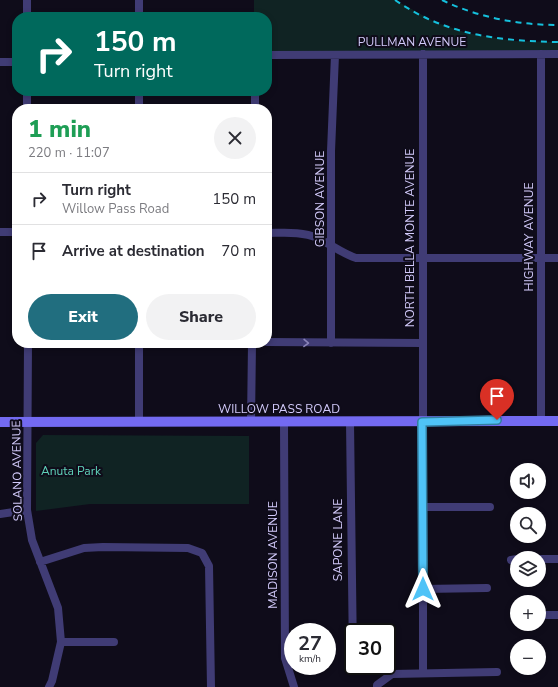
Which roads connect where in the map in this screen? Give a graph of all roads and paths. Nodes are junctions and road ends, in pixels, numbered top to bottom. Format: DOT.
graph roads {
  1 [pos="27,0"];
  2 [pos="139,0"];
  3 [pos="27,12"];
  4 [pos="139,12"];
  5 [pos="423,54"];
  6 [pos="541,54"];
  7 [pos="558,54"];
  8 [pos="272,55"];
  9 [pos="335,55"];
  10 [pos="0,62"];
  11 [pos="12,62"];
  12 [pos="0,232"];
  13 [pos="12,232"];
  14 [pos="272,233"];
  15 [pos="332,247"];
  16 [pos="541,258"];
  17 [pos="558,258"];
  18 [pos="423,259"];
  19 [pos="272,342"];
  20 [pos="331,343"];
  21 [pos="422,343"];
  22 [pos="28,348"];
  23 [pos="139,348"];
  24 [pos="252,348"];
  25 [pos="541,420"];
  26 [pos="558,420"];
  27 [pos="0,422"];
  28 [pos="28,422"];
  29 [pos="139,422"];
  30 [pos="251,422"];
  31 [pos="284,422"];
  32 [pos="350,422"];
  33 [pos="422,422"];
  34 [pos="423,507"];
  35 [pos="490,507"];
  36 [pos="27,510"];
  37 [pos="0,514"];
  38 [pos="546,559"];
  39 [pos="558,559"];
  40 [pos="40,562"];
  41 [pos="487,588"];
  42 [pos="423,589"];
  43 [pos="546,615"];
  44 [pos="558,615"];
  45 [pos="353,623"];
  46 [pos="62,642"];
  47 [pos="114,642"];
  48 [pos="423,672"];
  49 [pos="497,672"];
  50 [pos="377,686"];
  51 [pos="48,687"];
  52 [pos="211,687"];
  53 [pos="294,687"];
  1 -- 3 [label="street"];
  2 -- 4 [label="street"];
  5 -- 6 [label="street, PULLMAN AVENUE"];
  5 -- 9 [label="street, PULLMAN AVENUE"];
  5 -- 18 [label="street, NORTH BELLA MONTE AVENUE"];
  6 -- 7 [label="street, PULLMAN AVENUE"];
  6 -- 16 [label="street, HIGHWAY AVENUE"];
  8 -- 9 [label="street, PULLMAN AVENUE"];
  9 -- 15 [label="street, GIBSON AVENUE"];
  10 -- 11 [label="street"];
  12 -- 13 [label="street"];
  14 -- 15 [label="street"];
  15 -- 18 [label="street"];
  15 -- 20 [label="street, GIBSON AVENUE"];
  16 -- 17 [label="street"];
  16 -- 18 [label="street"];
  16 -- 25 [label="street, HIGHWAY AVENUE"];
  18 -- 21 [label="street, NORTH BELLA MONTE AVENUE"];
  19 -- 20 [label="street, one-way"];
  20 -- 21 [label="street"];
  21 -- 33 [label="street, NORTH BELLA MONTE AVENUE"];
  22 -- 28 [label="street, SOLANO AVENUE"];
  23 -- 29 [label="street"];
  24 -- 30 [label="street"];
  25 -- 26 [label="main road, WILLOW PASS ROAD"];
  25 -- 33 [label="main road, WILLOW PASS ROAD"];
  27 -- 28 [label="main road, WILLOW PASS ROAD"];
  28 -- 29 [label="main road, WILLOW PASS ROAD"];
  28 -- 36 [label="street, SOLANO AVENUE"];
  29 -- 30 [label="main road, WILLOW PASS ROAD"];
  30 -- 31 [label="main road, WILLOW PASS ROAD"];
  31 -- 32 [label="main road, WILLOW PASS ROAD"];
  31 -- 53 [label="street, MADISON AVENUE"];
  32 -- 33 [label="main road, WILLOW PASS ROAD"];
  32 -- 45 [label="street, SAPONE LANE"];
  33 -- 34 [label="street, NORTH BELLA MONTE AVENUE"];
  34 -- 35 [label="street"];
  34 -- 42 [label="street, NORTH BELLA MONTE AVENUE"];
  36 -- 37 [label="street"];
  36 -- 40 [label="street, SOLANO AVENUE"];
  38 -- 39 [label="street"];
  40 -- 46 [label="street, SOLANO AVENUE"];
  40 -- 52 [label="street"];
  41 -- 42 [label="street"];
  42 -- 48 [label="street, NORTH BELLA MONTE AVENUE"];
  43 -- 44 [label="street"];
  46 -- 47 [label="street"];
  46 -- 51 [label="street, SOLANO AVENUE"];
  48 -- 49 [label="street"];
  48 -- 50 [label="street"];
}
